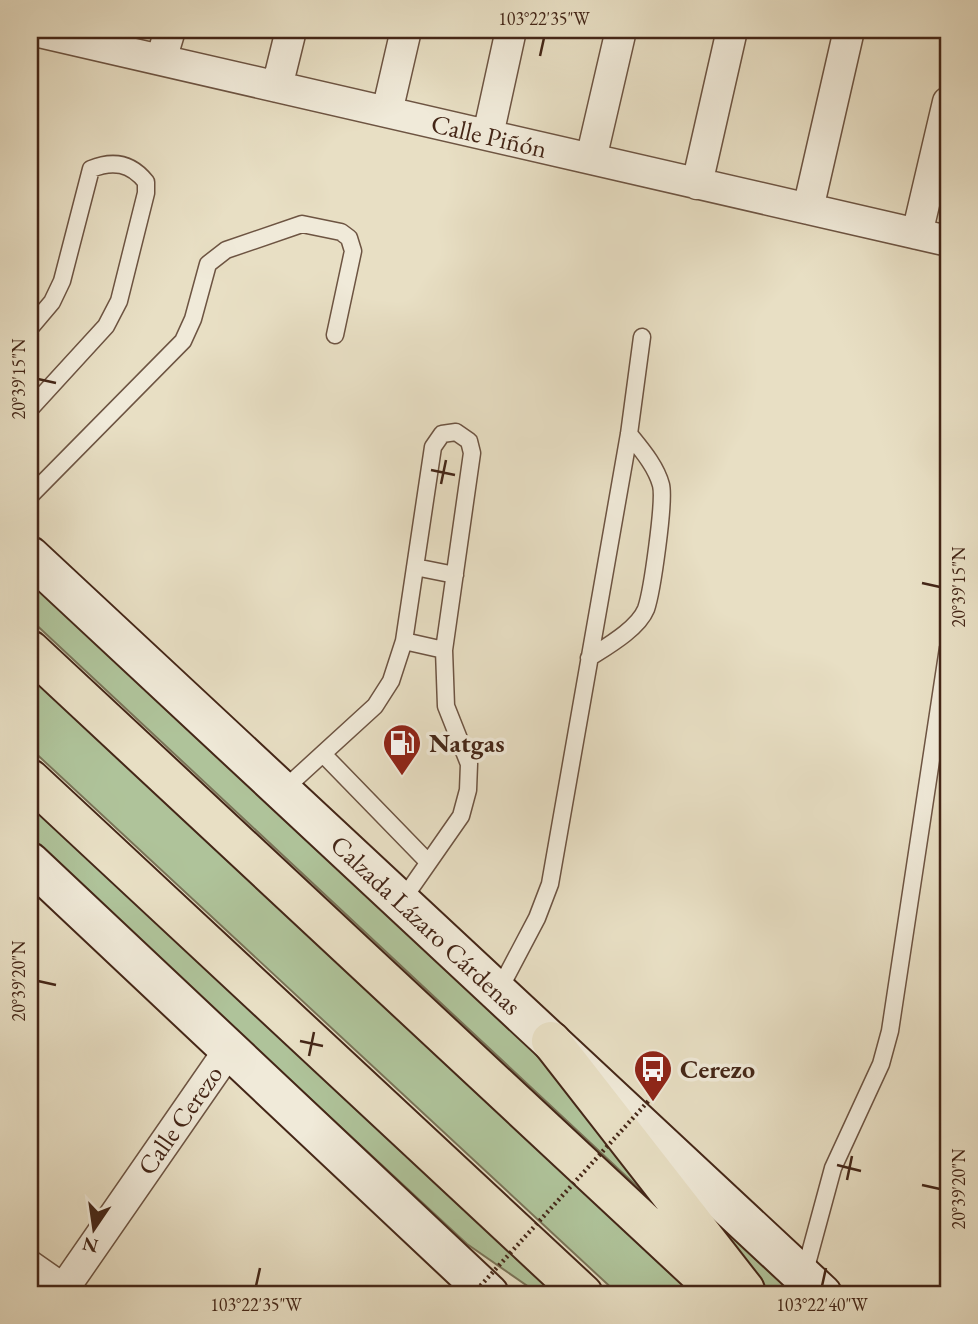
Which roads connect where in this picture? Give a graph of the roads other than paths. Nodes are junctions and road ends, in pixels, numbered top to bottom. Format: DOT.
graph roads {
  1 [pos="30,30"];
  2 [pos="170,30"];
  3 [pos="291,30"];
  4 [pos="406,30"];
  5 [pos="511,30"];
  6 [pos="621,30"];
  7 [pos="732,30"];
  8 [pos="849,30"];
  9 [pos="161,60"];
  10 [pos="277,87"];
  11 [pos="948,103"];
  12 [pos="387,112"];
  13 [pos="488,135"];
  14 [pos="591,159"];
  15 [pos="697,184"];
  16 [pos="808,209"];
  17 [pos="917,234"];
  18 [pos="948,241"];
  19 [pos="30,328"];
  20 [pos="335,335"];
  21 [pos="642,337"];
  22 [pos="30,409"];
  23 [pos="629,434"];
  24 [pos="30,496"];
  25 [pos="30,556"];
  26 [pos="415,567"];
  27 [pos="455,575"];
  28 [pos="404,641"];
  29 [pos="948,648"];
  30 [pos="30,650"];
  31 [pos="444,650"];
  32 [pos="589,658"];
  33 [pos="323,754"];
  34 [pos="30,779"];
  35 [pos="282,791"];
  36 [pos="30,862"];
  37 [pos="428,862"];
  38 [pos="401,902"];
  39 [pos="498,992"];
  40 [pos="551,1041"];
  41 [pos="229,1049"];
  42 [pos="30,1266"];
  43 [pos="813,1286"];
  44 [pos="64,1293"];
  45 [pos="489,1294"];
  46 [pos="583,1294"];
  47 [pos="722,1294"];
  48 [pos="748,1294"];
  1 -- 9 [label="street, Calle Piñón"];
  2 -- 9 [label="street"];
  3 -- 10 [label="street"];
  4 -- 12 [label="street"];
  5 -- 13 [label="street"];
  6 -- 14 [label="street"];
  7 -- 15 [label="street"];
  8 -- 16 [label="street"];
  9 -- 10 [label="street, Calle Piñón"];
  10 -- 12 [label="street, Calle Piñón"];
  11 -- 17 [label="street"];
  12 -- 13 [label="street, Calle Piñón"];
  13 -- 14 [label="street, Calle Piñón"];
  14 -- 15 [label="street, Calle Piñón"];
  15 -- 16 [label="street, Calle Piñón"];
  16 -- 17 [label="street, Calle Piñón"];
  17 -- 18 [label="street, Calle Piñón"];
  19 -- 22 [label="lane"];
  20 -- 24 [label="lane"];
  21 -- 23 [label="lane"];
  23 -- 32 [label="lane"];
  23 -- 32 [label="lane"];
  25 -- 35 [label="main road, Calzada Lázaro Cárdenas"];
  26 -- 27 [label="lane"];
  26 -- 27 [label="lane"];
  26 -- 28 [label="lane"];
  27 -- 31 [label="lane"];
  28 -- 31 [label="lane"];
  28 -- 33 [label="lane"];
  29 -- 43 [label="lane"];
  30 -- 47 [label="highway"];
  31 -- 37 [label="lane"];
  32 -- 39 [label="lane"];
  33 -- 35 [label="lane"];
  33 -- 37 [label="lane"];
  34 -- 46 [label="highway"];
  35 -- 38 [label="main road, Calzada Lázaro Cárdenas"];
  36 -- 41 [label="main road"];
  37 -- 38 [label="lane"];
  38 -- 39 [label="main road, Calzada Lázaro Cárdenas"];
  39 -- 40 [label="main road, Calzada Lázaro Cárdenas"];
  40 -- 43 [label="main road, Calzada Lázaro Cárdenas"];
  40 -- 48 [label="highway"];
  41 -- 44 [label="street, Calle Cerezo"];
  41 -- 45 [label="main road"];
  42 -- 44 [label="street"];
}
